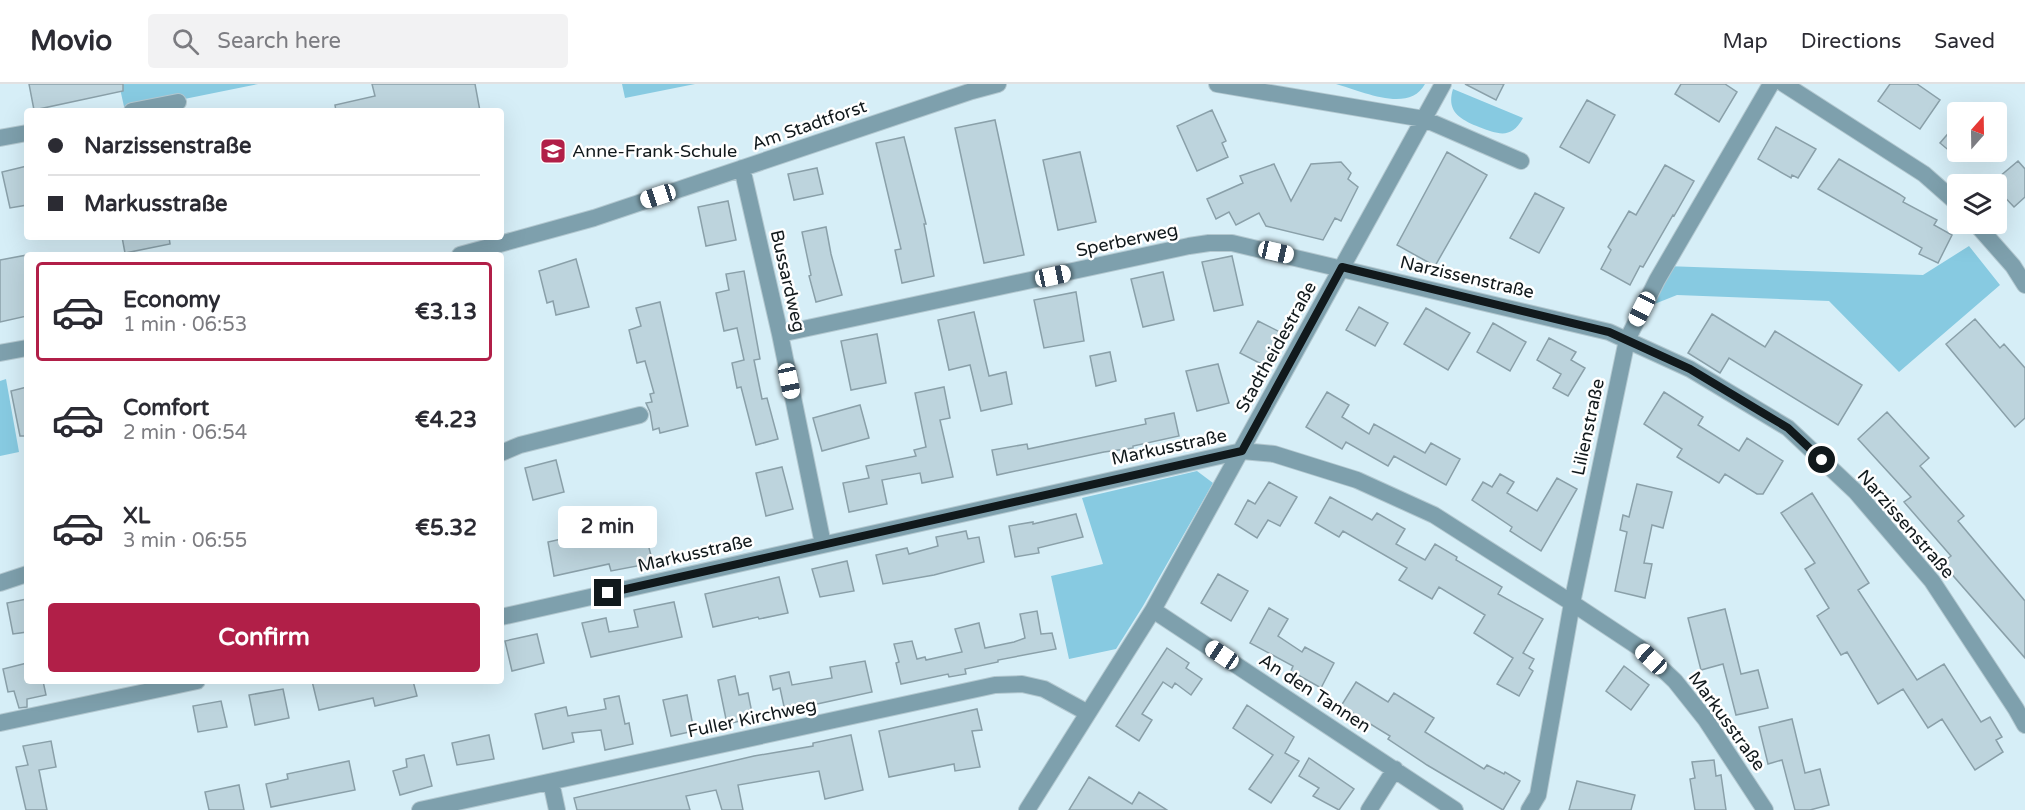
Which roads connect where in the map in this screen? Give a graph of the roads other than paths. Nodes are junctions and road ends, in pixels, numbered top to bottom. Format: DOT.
graph roads {
  1 [pos="998,84"];
  2 [pos="1217,84"];
  3 [pos="1443,84"];
  4 [pos="1771,84"];
  5 [pos="1784,84"];
  6 [pos="1241,86"];
  7 [pos="178,102"];
  8 [pos="147,108"];
  9 [pos="1424,119"];
  10 [pos="24,134"];
  11 [pos="0,138"];
  12 [pos="1521,161"];
  13 [pos="742,168"];
  14 [pos="1947,194"];
  15 [pos="1985,234"];
  16 [pos="471,252"];
  17 [pos="1342,267"];
  18 [pos="2025,285"];
  19 [pos="780,334"];
  20 [pos="1626,340"];
  21 [pos="24,349"];
  22 [pos="0,353"];
  23 [pos="640,415"];
  24 [pos="1242,451"];
  25 [pos="504,452"];
  26 [pos="823,544"];
  27 [pos="24,575"];
  28 [pos="0,583"];
  29 [pos="1572,603"];
  30 [pos="1153,610"];
  31 [pos="504,616"];
  32 [pos="183,684"];
  33 [pos="1088,713"];
  34 [pos="0,723"];
  35 [pos="2025,725"];
  36 [pos="1395,769"];
  37 [pos="551,782"];
  38 [pos="420,810"];
  39 [pos="557,810"];
  40 [pos="1027,810"];
  41 [pos="1369,810"];
  42 [pos="1455,810"];
  43 [pos="1529,810"];
  44 [pos="1765,810"];
  1 -- 13 [label="street, Am Stadtforst"];
  2 -- 6 [label="street"];
  3 -- 9 [label="street, Stadtheidestraße"];
  4 -- 20 [label="street, Lilienstraße"];
  5 -- 14 [label="street"];
  6 -- 9 [label="street"];
  7 -- 8 [label="street"];
  9 -- 12 [label="street"];
  9 -- 17 [label="street, Stadtheidestraße"];
  10 -- 11 [label="street"];
  13 -- 16 [label="street, Am Stadtforst"];
  13 -- 19 [label="street, Bussardweg"];
  15 -- 18 [label="street"];
  17 -- 19 [label="street, Sperberweg"];
  17 -- 20 [label="street, Narzissenstraße"];
  17 -- 24 [label="street, Stadtheidestraße"];
  19 -- 26 [label="street, Bussardweg"];
  20 -- 29 [label="street, Lilienstraße"];
  20 -- 35 [label="street, Narzissenstraße"];
  21 -- 22 [label="street"];
  23 -- 25 [label="street"];
  24 -- 26 [label="street, Markusstraße"];
  24 -- 29 [label="street, Markusstraße"];
  24 -- 30 [label="street, Stadtheidestraße"];
  26 -- 31 [label="street, Markusstraße"];
  27 -- 28 [label="street"];
  29 -- 43 [label="street, Lilienstraße"];
  29 -- 44 [label="street, Markusstraße"];
  30 -- 33 [label="street, Stadtheidestraße"];
  30 -- 36 [label="street, An den Tannen"];
  32 -- 34 [label="street"];
  33 -- 37 [label="street, Fuller Kirchweg"];
  33 -- 40 [label="street, Stadtheidestraße"];
  36 -- 41 [label="street"];
  36 -- 42 [label="street, An den Tannen"];
  37 -- 38 [label="street, Fuller Kirchweg"];
  37 -- 39 [label="street"];
}
